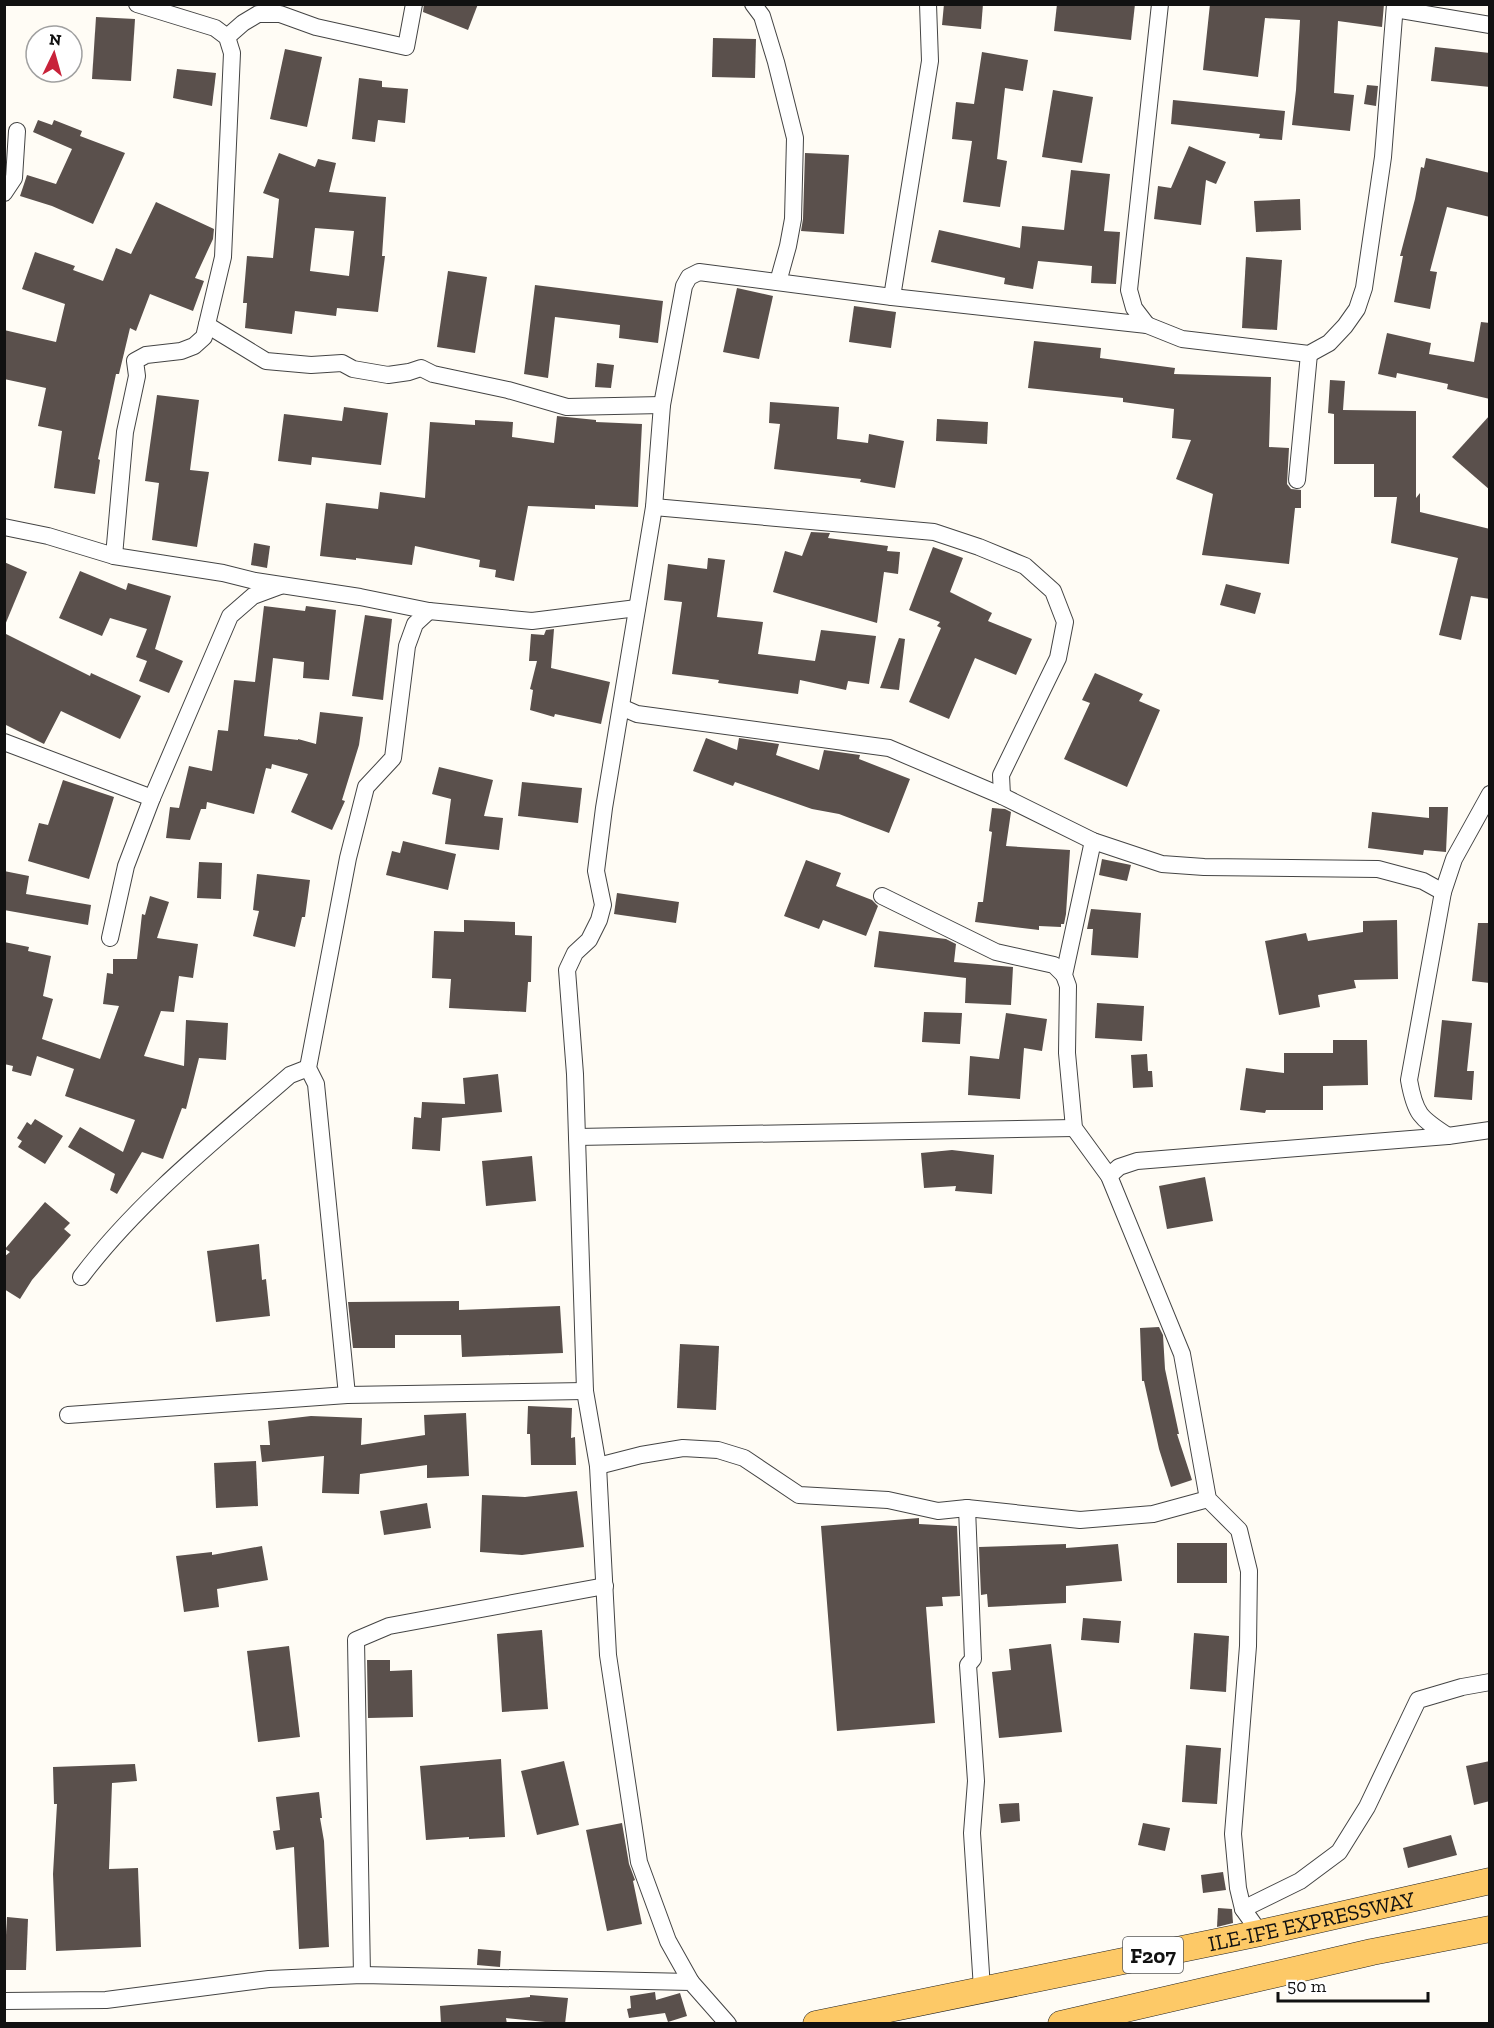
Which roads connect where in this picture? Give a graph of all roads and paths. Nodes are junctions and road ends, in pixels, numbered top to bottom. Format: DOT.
graph roads {
  1 [pos="137,4"];
  2 [pos="414,4"];
  3 [pos="753,4"];
  4 [pos="928,4"];
  5 [pos="1160,4"];
  6 [pos="1395,7"];
  7 [pos="1490,25"];
  8 [pos="227,37"];
  9 [pos="17,131"];
  10 [pos="4,193"];
  11 [pos="778,282"];
  12 [pos="892,297"];
  13 [pos="1147,325"];
  14 [pos="207,326"];
  15 [pos="1310,354"];
  16 [pos="662,405"];
  17 [pos="1297,480"];
  18 [pos="654,507"];
  19 [pos="4,527"];
  20 [pos="114,556"];
  21 [pos="284,585"];
  22 [pos="637,608"];
  23 [pos="429,611"];
  24 [pos="621,708"];
  25 [pos="4,742"];
  26 [pos="1490,794"];
  27 [pos="1002,796"];
  28 [pos="152,798"];
  29 [pos="1093,841"];
  30 [pos="1443,892"];
  31 [pos="882,896"];
  32 [pos="110,938"];
  33 [pos="1064,975"];
  34 [pos="308,1068"];
  35 [pos="1074,1128"];
  36 [pos="1490,1130"];
  37 [pos="1449,1136"];
  38 [pos="577,1137"];
  39 [pos="1110,1176"];
  40 [pos="81,1276"];
  41 [pos="585,1391"];
  42 [pos="347,1395"];
  43 [pos="68,1415"];
  44 [pos="598,1466"];
  45 [pos="1208,1499"];
  46 [pos="967,1508"];
  47 [pos="605,1586"];
  48 [pos="1490,1682"];
  49 [pos="1490,1881"];
  50 [pos="1243,1909"];
  51 [pos="1490,1929"];
  52 [pos="1260,1933"];
  53 [pos="362,1976"];
  54 [pos="691,1982"];
  55 [pos="982,1989"];
  56 [pos="4,2001"];
  57 [pos="728,2024"];
  58 [pos="816,2024"];
  59 [pos="1062,2024"];
  1 -- 8 [label="street"];
  2 -- 8 [label="street"];
  3 -- 11 [label="street"];
  4 -- 12 [label="street"];
  5 -- 13 [label="street"];
  6 -- 7 [label="street"];
  6 -- 15 [label="street"];
  8 -- 14 [label="street"];
  9 -- 10 [label="street"];
  11 -- 12 [label="street"];
  11 -- 16 [label="street"];
  12 -- 13 [label="street"];
  13 -- 15 [label="street"];
  14 -- 16 [label="street"];
  14 -- 20 [label="street"];
  15 -- 17 [label="street"];
  16 -- 18 [label="street"];
  18 -- 22 [label="street"];
  18 -- 27 [label="street"];
  19 -- 20 [label="street"];
  20 -- 21 [label="street"];
  21 -- 23 [label="street"];
  21 -- 28 [label="street"];
  22 -- 23 [label="street"];
  22 -- 24 [label="street"];
  23 -- 34 [label="street"];
  24 -- 27 [label="street"];
  24 -- 38 [label="street"];
  25 -- 28 [label="street"];
  26 -- 30 [label="street"];
  27 -- 29 [label="street"];
  28 -- 32 [label="street"];
  29 -- 30 [label="street"];
  29 -- 33 [label="street"];
  30 -- 37 [label="street"];
  31 -- 33 [label="street"];
  33 -- 35 [label="street"];
  34 -- 40 [label="street"];
  34 -- 42 [label="street"];
  35 -- 38 [label="street"];
  35 -- 39 [label="street"];
  36 -- 37 [label="street"];
  37 -- 39 [label="street"];
  38 -- 41 [label="street"];
  39 -- 45 [label="street"];
  41 -- 42 [label="street"];
  41 -- 44 [label="street"];
  42 -- 43 [label="street"];
  44 -- 46 [label="street"];
  44 -- 47 [label="street"];
  45 -- 46 [label="street"];
  45 -- 50 [label="street"];
  46 -- 55 [label="street"];
  47 -- 53 [label="street"];
  47 -- 54 [label="street"];
  48 -- 50 [label="street"];
  49 -- 52 [label="main road, ILE-IFE EXPRESSWAY / F207"];
  50 -- 52 [label="street"];
  51 -- 59 [label="main road, ILE-IFE EXPRESSWAY / F207"];
  52 -- 55 [label="main road, ILE-IFE EXPRESSWAY / F207"];
  53 -- 54 [label="street"];
  53 -- 56 [label="street"];
  54 -- 57 [label="street"];
  55 -- 58 [label="main road, ILE-IFE EXPRESSWAY / F207"];
}
